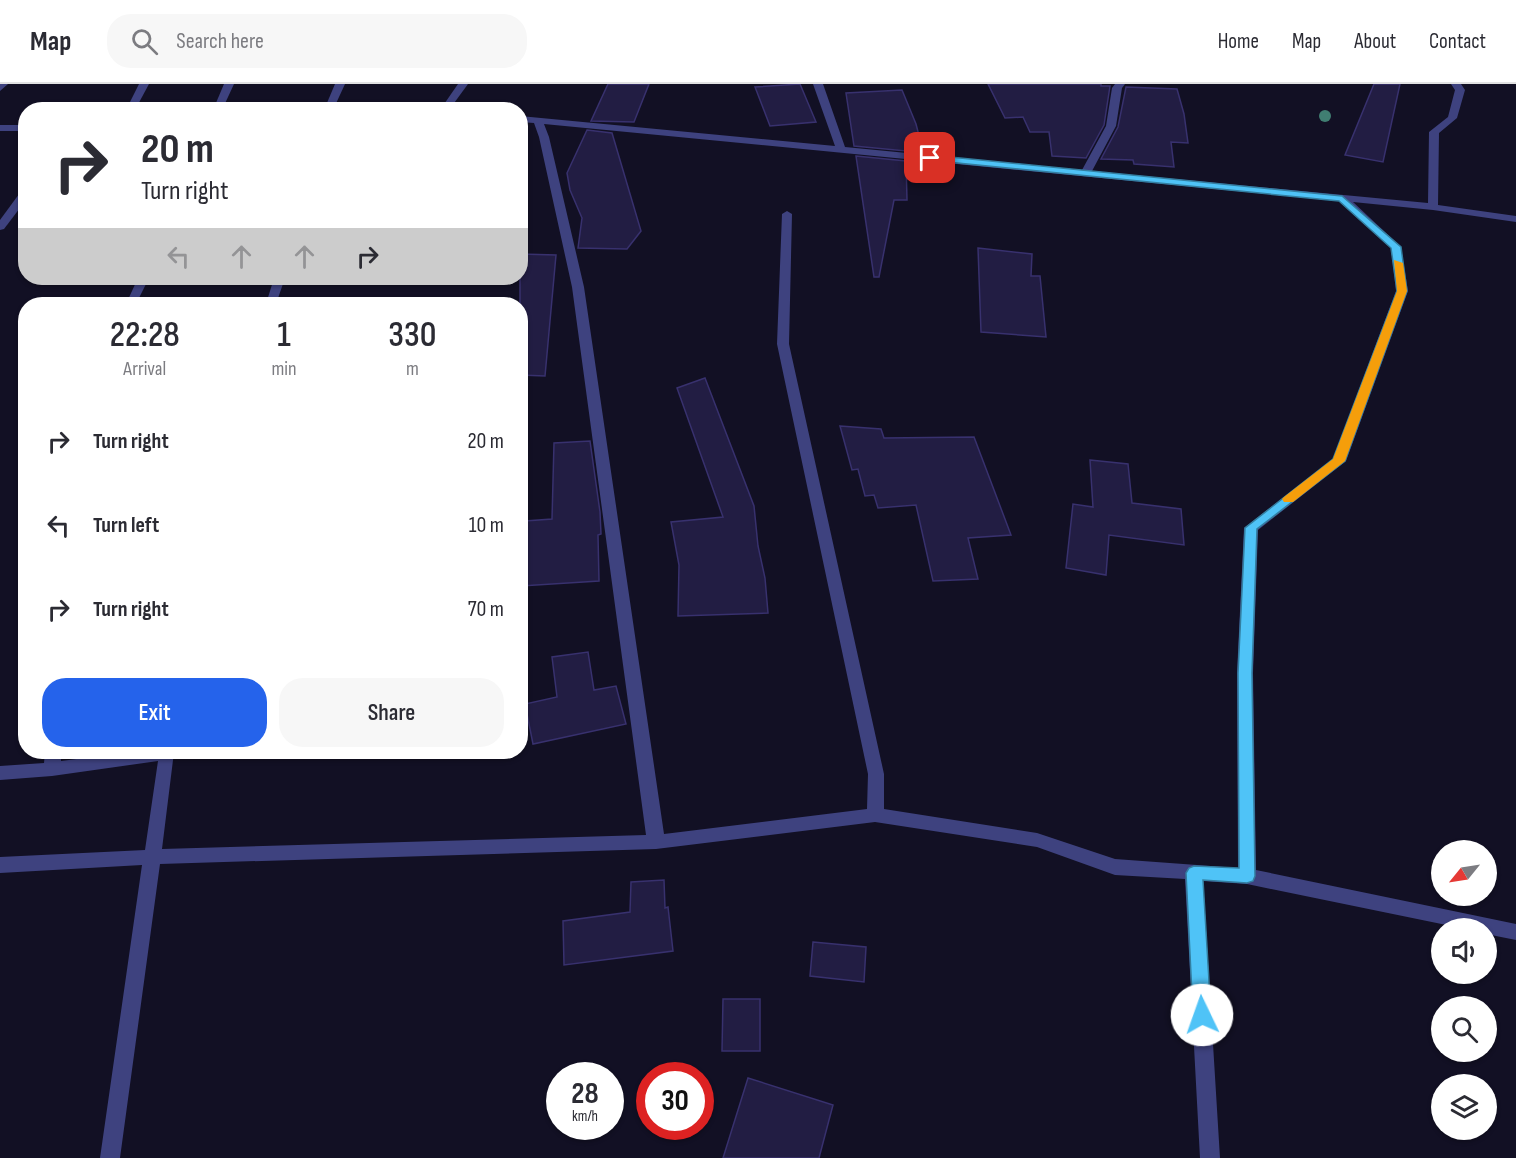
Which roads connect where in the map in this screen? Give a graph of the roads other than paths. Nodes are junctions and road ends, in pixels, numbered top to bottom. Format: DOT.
graph roads {
  1 [pos="3,84"];
  2 [pos="144,84"];
  3 [pos="229,84"];
  4 [pos="340,84"];
  5 [pos="463,84"];
  6 [pos="818,84"];
  7 [pos="1120,84"];
  8 [pos="1456,84"];
  9 [pos="0,88"];
  10 [pos="134,102"];
  11 [pos="221,102"];
  12 [pos="332,102"];
  13 [pos="450,102"];
  14 [pos="528,119"];
  15 [pos="537,119"];
  16 [pos="0,128"];
  17 [pos="18,128"];
  18 [pos="841,149"];
  19 [pos="1086,173"];
  20 [pos="1342,198"];
  21 [pos="18,203"];
  22 [pos="1433,207"];
  23 [pos="787,214"];
  24 [pos="1516,219"];
  25 [pos="0,227"];
  26 [pos="53,759"];
  27 [pos="124,759"];
  28 [pos="166,759"];
  29 [pos="52,769"];
  30 [pos="0,773"];
  31 [pos="875,814"];
  32 [pos="656,842"];
  33 [pos="153,857"];
  34 [pos="0,865"];
  35 [pos="1194,873"];
  36 [pos="1247,876"];
  37 [pos="1516,932"];
  38 [pos="110,1158"];
  39 [pos="1210,1158"];
  1 -- 9 [label="street"];
  2 -- 10 [label="street"];
  3 -- 11 [label="street"];
  4 -- 12 [label="street"];
  5 -- 13 [label="street"];
  6 -- 18 [label="street"];
  7 -- 19 [label="street"];
  8 -- 22 [label="street"];
  14 -- 15 [label="street"];
  15 -- 18 [label="street"];
  15 -- 32 [label="street"];
  16 -- 17 [label="street"];
  18 -- 19 [label="street"];
  19 -- 20 [label="street"];
  20 -- 22 [label="street"];
  20 -- 36 [label="street"];
  21 -- 25 [label="street"];
  22 -- 24 [label="street"];
  23 -- 31 [label="street"];
  26 -- 29 [label="street"];
  27 -- 29 [label="street"];
  28 -- 33 [label="street"];
  29 -- 30 [label="street"];
  31 -- 32 [label="street"];
  31 -- 35 [label="street"];
  32 -- 33 [label="street"];
  33 -- 34 [label="street"];
  33 -- 38 [label="street"];
  35 -- 36 [label="street"];
  35 -- 39 [label="street"];
  36 -- 37 [label="street"];
}
